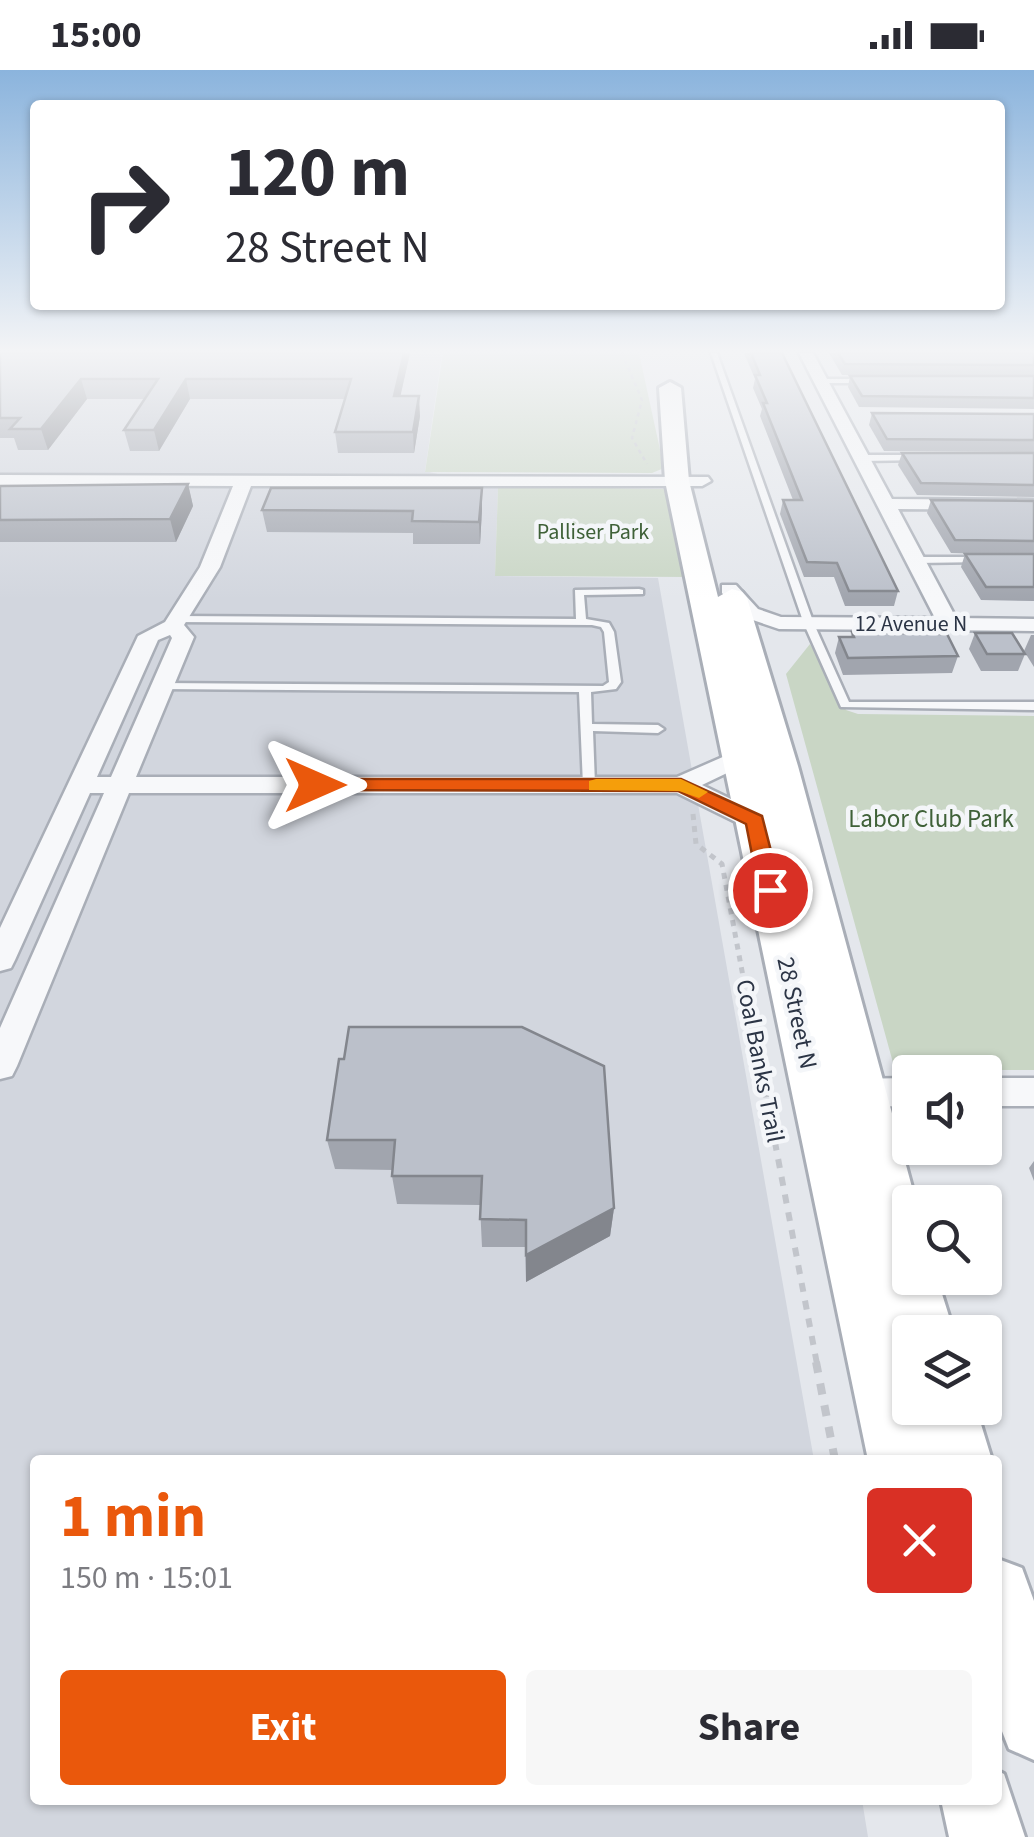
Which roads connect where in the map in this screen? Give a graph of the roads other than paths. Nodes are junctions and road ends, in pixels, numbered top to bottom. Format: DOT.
graph roads {
  1 [pos="673,435"];
  2 [pos="740,435"];
  3 [pos="856,435"];
  4 [pos="862,458"];
  5 [pos="940,458"];
  6 [pos="0,480"];
  7 [pos="244,481"];
  8 [pos="678,481"];
  9 [pos="886,504"];
  10 [pos="1034,505"];
  11 [pos="916,560"];
  12 [pos="995,560"];
  13 [pos="579,579"];
  14 [pos="730,590"];
  15 [pos="579,592"];
  16 [pos="639,592"];
  17 [pos="175,622"];
  18 [pos="582,622"];
  19 [pos="799,624"];
  20 [pos="949,624"];
  21 [pos="1034,624"];
  22 [pos="756,676"];
  23 [pos="161,686"];
  24 [pos="585,689"];
  25 [pos="1034,706"];
  26 [pos="587,728"];
  27 [pos="658,729"];
  28 [pos="741,757"];
  29 [pos="80,785"];
  30 [pos="119,785"];
  31 [pos="589,785"];
  32 [pos="681,785"];
  33 [pos="755,820"];
  34 [pos="0,960"];
  35 [pos="0,1066"];
  36 [pos="892,1092"];
  37 [pos="1002,1092"];
  38 [pos="1034,1092"];
  39 [pos="837,1094"];
  40 [pos="892,1232"];
  41 [pos="951,1425"];
  42 [pos="898,1455"];
  43 [pos="960,1455"];
  44 [pos="1002,1607"];
  45 [pos="1034,1724"];
  46 [pos="979,1805"];
  47 [pos="987,1837"];
  1 -- 8 [label="main road, 28 Street N"];
  2 -- 19 [label="lane"];
  3 -- 4 [label="street"];
  4 -- 5 [label="lane"];
  4 -- 9 [label="street"];
  6 -- 7 [label="street"];
  7 -- 8 [label="street"];
  7 -- 17 [label="street"];
  8 -- 14 [label="main road, 28 Street N"];
  8 -- 28 [label="main road, 28 Street N"];
  9 -- 10 [label="street"];
  9 -- 11 [label="street"];
  11 -- 12 [label="lane"];
  11 -- 20 [label="street"];
  13 -- 15 [label="lane"];
  14 -- 19 [label="street, 12 Avenue N"];
  14 -- 22 [label="main road, 28 Street N"];
  15 -- 16 [label="lane"];
  15 -- 18 [label="lane"];
  17 -- 18 [label="lane"];
  17 -- 23 [label="street"];
  17 -- 29 [label="street"];
  18 -- 24 [label="lane"];
  19 -- 20 [label="street, 12 Avenue N"];
  19 -- 22 [label="street"];
  19 -- 25 [label="lane"];
  20 -- 21 [label="street, 12 Avenue N"];
  22 -- 39 [label="main road, 28 Street N"];
  23 -- 24 [label="lane"];
  23 -- 30 [label="street"];
  24 -- 26 [label="lane"];
  26 -- 27 [label="lane"];
  26 -- 31 [label="lane"];
  28 -- 32 [label="street"];
  28 -- 33 [label="main road, 28 Street N"];
  29 -- 30 [label="street"];
  29 -- 34 [label="street"];
  30 -- 31 [label="street"];
  30 -- 35 [label="street"];
  31 -- 32 [label="street"];
  32 -- 33 [label="street"];
  33 -- 39 [label="main road, 28 Street N"];
  36 -- 39 [label="street"];
  37 -- 38 [label="street"];
  39 -- 40 [label="main road, 28 Street N"];
  39 -- 42 [label="main road, 28 Street N"];
  41 -- 43 [label="main road"];
  44 -- 45 [label="main road"];
  46 -- 47 [label="main road"];
}
